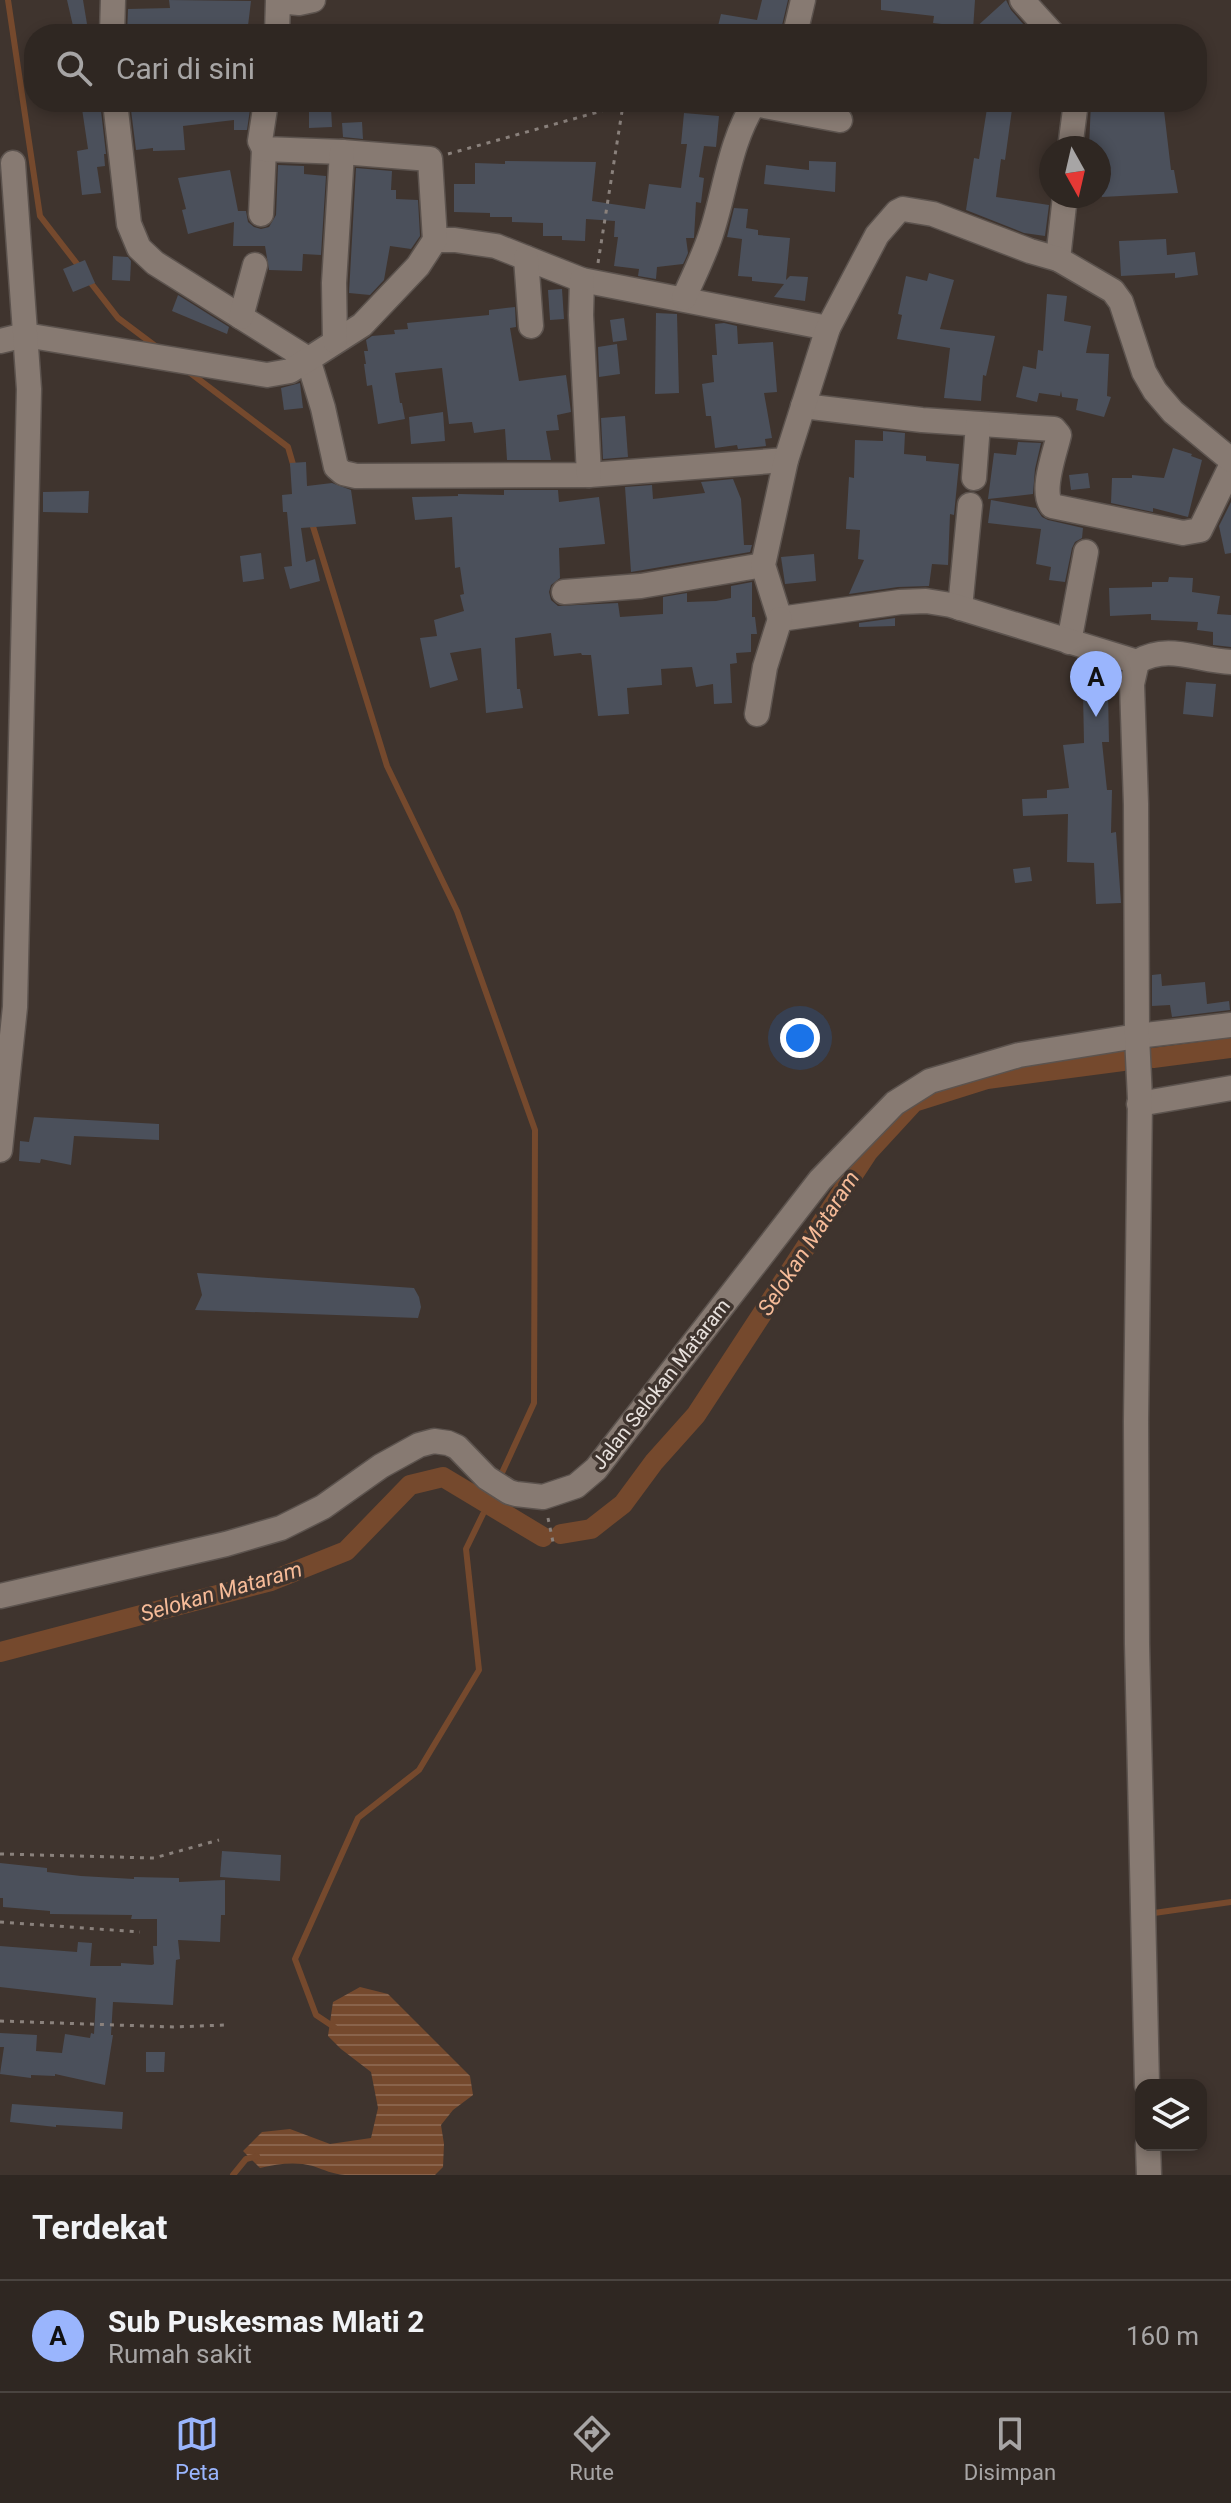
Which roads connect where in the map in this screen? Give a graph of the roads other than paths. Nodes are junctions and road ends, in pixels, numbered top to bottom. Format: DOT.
graph roads {
  1 [pos="113,0"];
  2 [pos="273,0"];
  3 [pos="313,0"];
  4 [pos="803,0"];
  5 [pos="1022,0"];
  6 [pos="112,24"];
  7 [pos="276,24"];
  8 [pos="797,24"];
  9 [pos="1044,24"];
  10 [pos="116,112"];
  11 [pos="264,112"];
  12 [pos="748,112"];
  13 [pos="800,112"];
  14 [pos="1075,112"];
  15 [pos="840,120"];
  16 [pos="1072,136"];
  17 [pos="264,149"];
  18 [pos="342,152"];
  19 [pos="13,163"];
  20 [pos="1064,208"];
  21 [pos="261,214"];
  22 [pos="435,240"];
  23 [pos="526,258"];
  24 [pos="1058,259"];
  25 [pos="255,265"];
  26 [pos="589,282"];
  27 [pos="684,298"];
  28 [pos="241,317"];
  29 [pos="531,326"];
  30 [pos="828,328"];
  31 [pos="25,335"];
  32 [pos="0,341"];
  33 [pos="335,341"];
  34 [pos="308,359"];
  35 [pos="803,406"];
  36 [pos="978,424"];
  37 [pos="786,460"];
  38 [pos="1231,463"];
  39 [pos="589,475"];
  40 [pos="974,478"];
  41 [pos="970,505"];
  42 [pos="1086,552"];
  43 [pos="763,565"];
  44 [pos="564,592"];
  45 [pos="960,608"];
  46 [pos="780,619"];
  47 [pos="1069,642"];
  48 [pos="1137,662"];
  49 [pos="1231,662"];
  50 [pos="757,714"];
  51 [pos="1231,1025"];
  52 [pos="1137,1045"];
  53 [pos="1231,1088"];
  54 [pos="1140,1102"];
  55 [pos="0,1150"];
  56 [pos="0,1596"];
  57 [pos="1147,2079"];
  58 [pos="1148,2151"];
  59 [pos="1149,2175"];
  1 -- 6 [label="street"];
  2 -- 3 [label="street"];
  2 -- 7 [label="street"];
  4 -- 8 [label="street"];
  5 -- 9 [label="street"];
  10 -- 28 [label="street"];
  11 -- 17 [label="street"];
  12 -- 27 [label="street"];
  13 -- 15 [label="street"];
  14 -- 16 [label="street"];
  17 -- 18 [label="street"];
  17 -- 21 [label="street"];
  18 -- 22 [label="street"];
  18 -- 33 [label="street"];
  19 -- 31 [label="street"];
  20 -- 24 [label="street"];
  22 -- 23 [label="street"];
  22 -- 33 [label="street"];
  23 -- 26 [label="street"];
  23 -- 29 [label="street"];
  24 -- 30 [label="street"];
  24 -- 38 [label="street"];
  25 -- 28 [label="street"];
  26 -- 27 [label="street"];
  26 -- 39 [label="street"];
  27 -- 30 [label="street"];
  28 -- 34 [label="street"];
  30 -- 35 [label="street"];
  31 -- 32 [label="street"];
  31 -- 34 [label="street"];
  31 -- 55 [label="street"];
  33 -- 34 [label="street"];
  34 -- 39 [label="street"];
  35 -- 36 [label="street"];
  35 -- 37 [label="street"];
  36 -- 38 [label="street"];
  36 -- 40 [label="street"];
  37 -- 39 [label="street"];
  37 -- 43 [label="street"];
  41 -- 45 [label="street"];
  42 -- 47 [label="street"];
  43 -- 44 [label="street"];
  43 -- 46 [label="street"];
  45 -- 46 [label="street"];
  45 -- 47 [label="street"];
  46 -- 50 [label="street"];
  47 -- 48 [label="street"];
  48 -- 49 [label="street"];
  48 -- 52 [label="street"];
  51 -- 52 [label="street, Jalan Selokan Mataram"];
  52 -- 54 [label="street"];
  52 -- 56 [label="street, Jalan Selokan Mataram"];
  53 -- 54 [label="street"];
  54 -- 57 [label="street"];
  58 -- 59 [label="street"];
}
